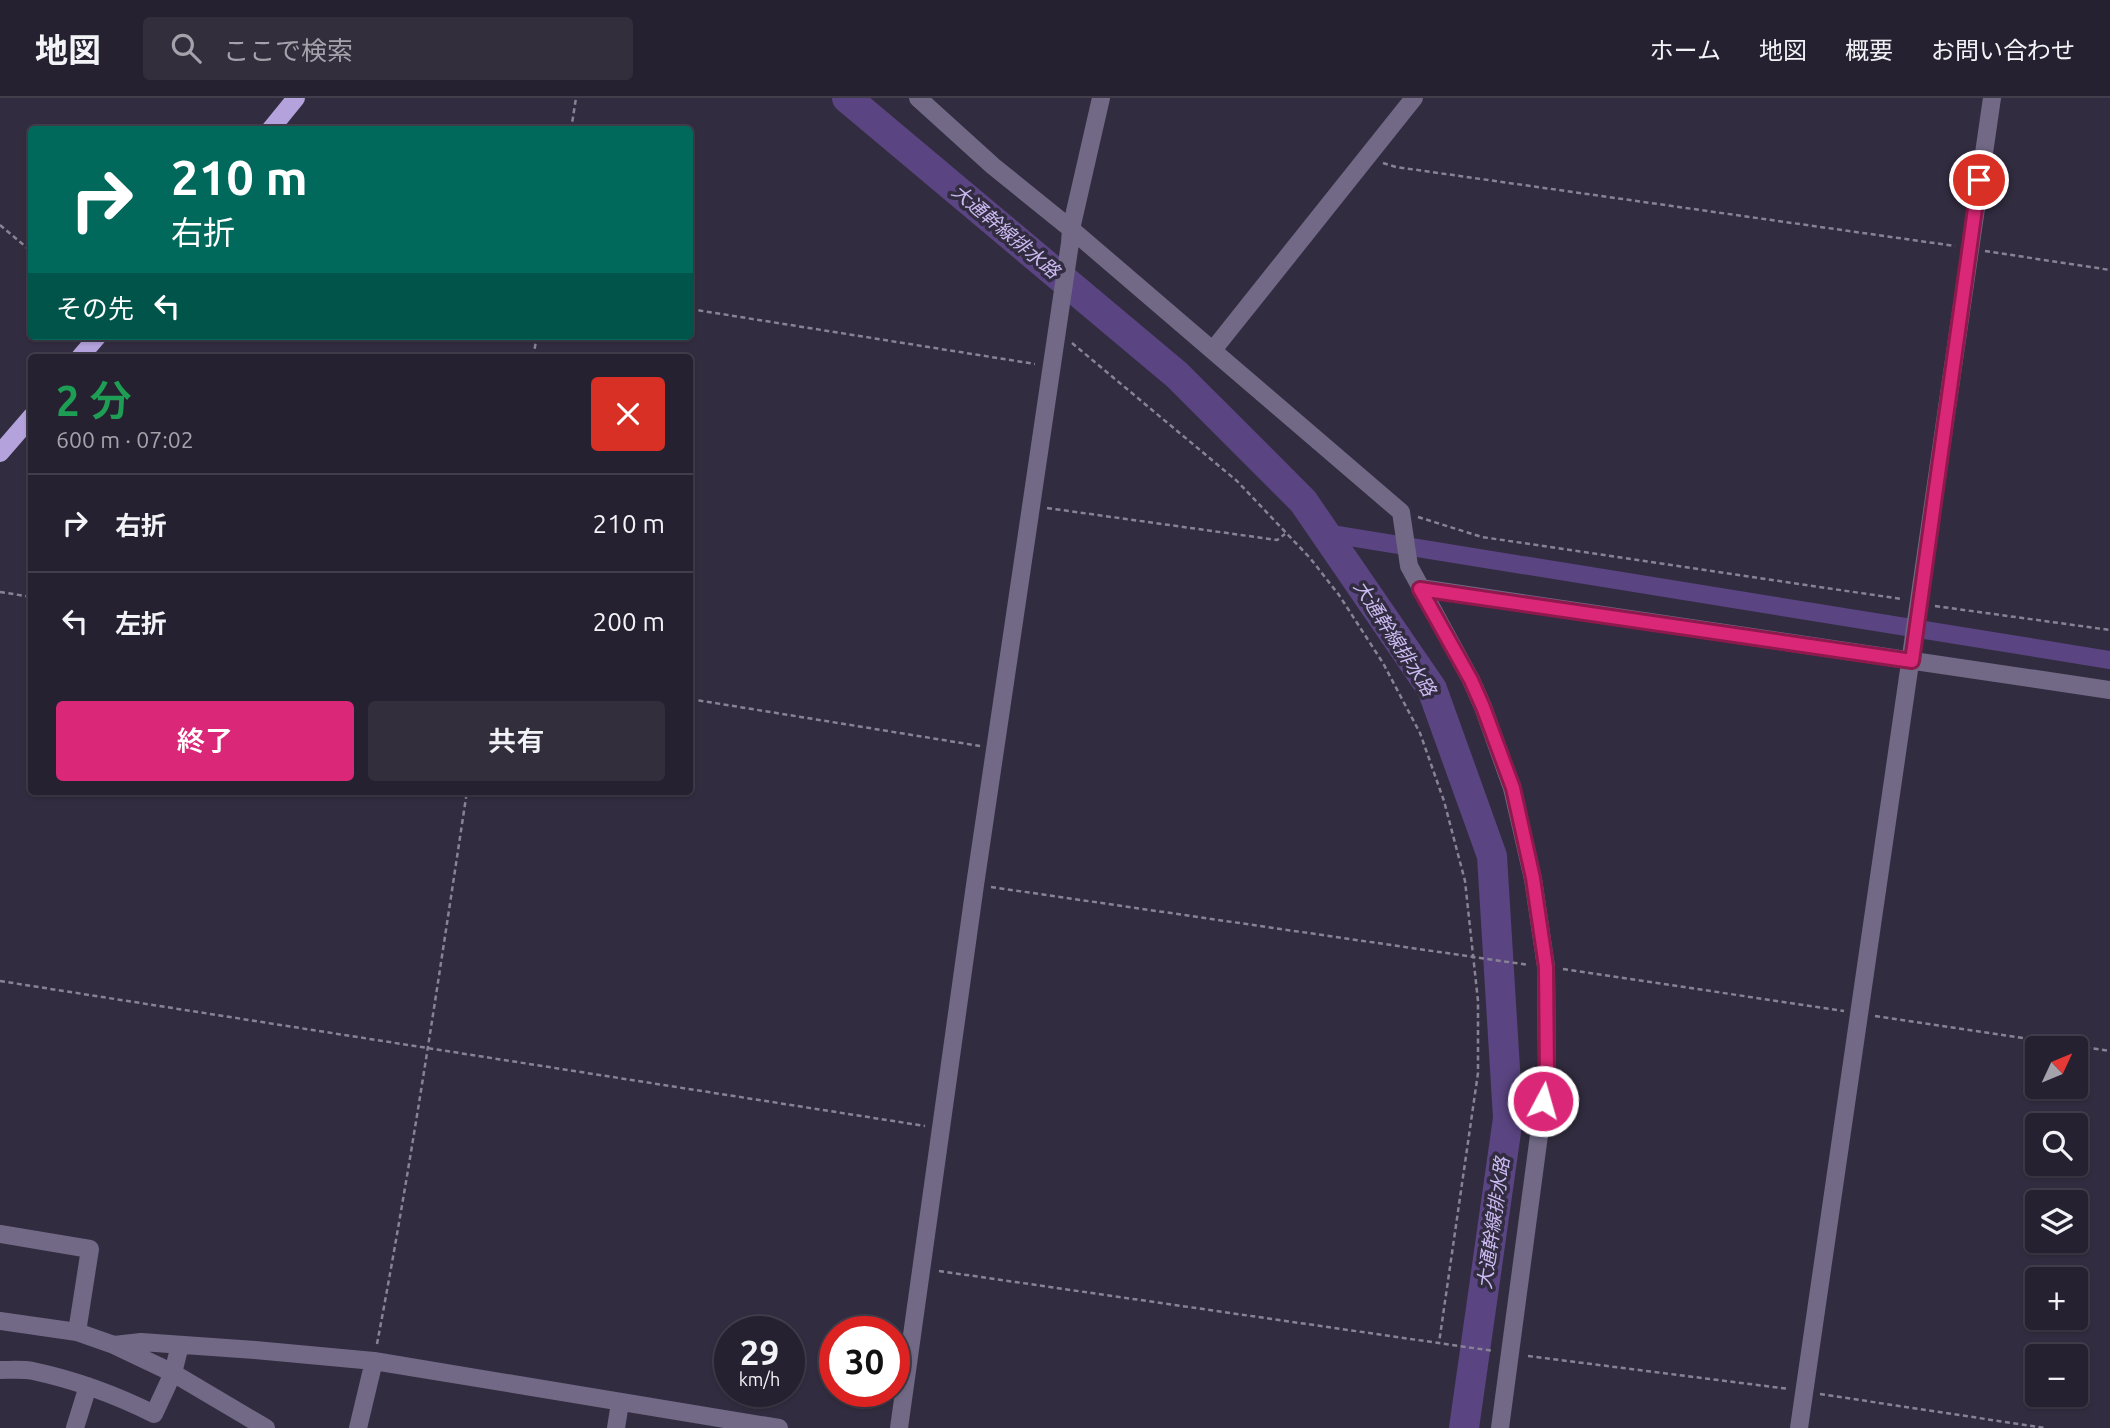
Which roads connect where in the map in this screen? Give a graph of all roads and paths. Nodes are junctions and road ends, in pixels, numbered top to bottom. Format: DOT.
graph roads {
  1 [pos="296,98"];
  2 [pos="576,98"];
  3 [pos="918,98"];
  4 [pos="1101,98"];
  5 [pos="1414,98"];
  6 [pos="1992,98"];
  7 [pos="273,126"];
  8 [pos="572,126"];
  9 [pos="1367,157"];
  10 [pos="0,226"];
  11 [pos="1070,236"];
  12 [pos="1970,248"];
  13 [pos="28,249"];
  14 [pos="2110,270"];
  15 [pos="693,309"];
  16 [pos="1057,327"];
  17 [pos="95,340"];
  18 [pos="1213,350"];
  19 [pos="83,354"];
  20 [pos="1051,366"];
  21 [pos="28,421"];
  22 [pos="0,453"];
  23 [pos="1030,505"];
  24 [pos="1402,518"];
  25 [pos="1286,533"];
  26 [pos="1420,589"];
  27 [pos="0,592"];
  28 [pos="28,596"];
  29 [pos="1919,607"];
  30 [pos="2110,630"];
  31 [pos="1912,656"];
  32 [pos="2110,690"];
  33 [pos="693,699"];
  34 [pos="997,748"];
  35 [pos="466,795"];
  36 [pos="975,884"];
  37 [pos="1474,957"];
  38 [pos="1541,966"];
  39 [pos="0,981"];
  40 [pos="1858,1013"];
  41 [pos="428,1048"];
  42 [pos="2110,1051"];
  43 [pos="942,1128"];
  44 [pos="0,1234"];
  45 [pos="922,1269"];
  46 [pos="0,1321"];
  47 [pos="77,1332"];
  48 [pos="1439,1343"];
  49 [pos="114,1345"];
  50 [pos="180,1345"];
  51 [pos="1505,1353"];
  52 [pos="374,1361"];
  53 [pos="0,1370"];
  54 [pos="173,1373"];
  55 [pos="88,1386"];
  56 [pos="1805,1391"];
  57 [pos="620,1403"];
  58 [pos="75,1428"];
  59 [pos="266,1428"];
  60 [pos="358,1428"];
  61 [pos="616,1428"];
  62 [pos="779,1428"];
  63 [pos="899,1428"];
  64 [pos="1500,1428"];
  65 [pos="1799,1428"];
  66 [pos="2045,1428"];
  1 -- 7 [label="main road"];
  2 -- 8 [label="path"];
  3 -- 11 [label="street"];
  4 -- 11 [label="street"];
  5 -- 9 [label="street"];
  6 -- 12 [label="street"];
  9 -- 12 [label="path"];
  9 -- 18 [label="street"];
  10 -- 13 [label="path"];
  11 -- 16 [label="street"];
  11 -- 18 [label="street"];
  12 -- 14 [label="path"];
  12 -- 29 [label="street"];
  15 -- 20 [label="path"];
  16 -- 20 [label="street"];
  16 -- 25 [label="path"];
  17 -- 19 [label="main road"];
  18 -- 24 [label="street"];
  20 -- 23 [label="street"];
  21 -- 22 [label="main road"];
  23 -- 25 [label="path"];
  23 -- 34 [label="street"];
  24 -- 26 [label="street"];
  24 -- 29 [label="path"];
  25 -- 37 [label="path"];
  26 -- 31 [label="street"];
  26 -- 38 [label="street"];
  27 -- 28 [label="path"];
  29 -- 30 [label="path"];
  29 -- 31 [label="street"];
  31 -- 32 [label="street"];
  31 -- 40 [label="street"];
  33 -- 34 [label="path"];
  34 -- 36 [label="street"];
  35 -- 41 [label="path"];
  36 -- 37 [label="path"];
  36 -- 43 [label="street"];
  37 -- 38 [label="path"];
  37 -- 48 [label="path"];
  38 -- 40 [label="path"];
  38 -- 51 [label="street"];
  39 -- 41 [label="path"];
  40 -- 42 [label="path"];
  40 -- 56 [label="street"];
  41 -- 43 [label="path"];
  41 -- 52 [label="path"];
  43 -- 45 [label="street"];
  44 -- 47 [label="street"];
  45 -- 48 [label="path"];
  45 -- 63 [label="street"];
  46 -- 47 [label="street"];
  47 -- 49 [label="street"];
  48 -- 51 [label="path"];
  49 -- 50 [label="street"];
  49 -- 54 [label="street"];
  50 -- 52 [label="street"];
  50 -- 54 [label="street"];
  51 -- 56 [label="path"];
  51 -- 64 [label="street"];
  52 -- 57 [label="street"];
  52 -- 60 [label="street"];
  53 -- 55 [label="street"];
  54 -- 55 [label="street"];
  54 -- 59 [label="street"];
  55 -- 58 [label="street"];
  56 -- 65 [label="street"];
  56 -- 66 [label="path"];
  57 -- 61 [label="street"];
  57 -- 62 [label="street"];
}
